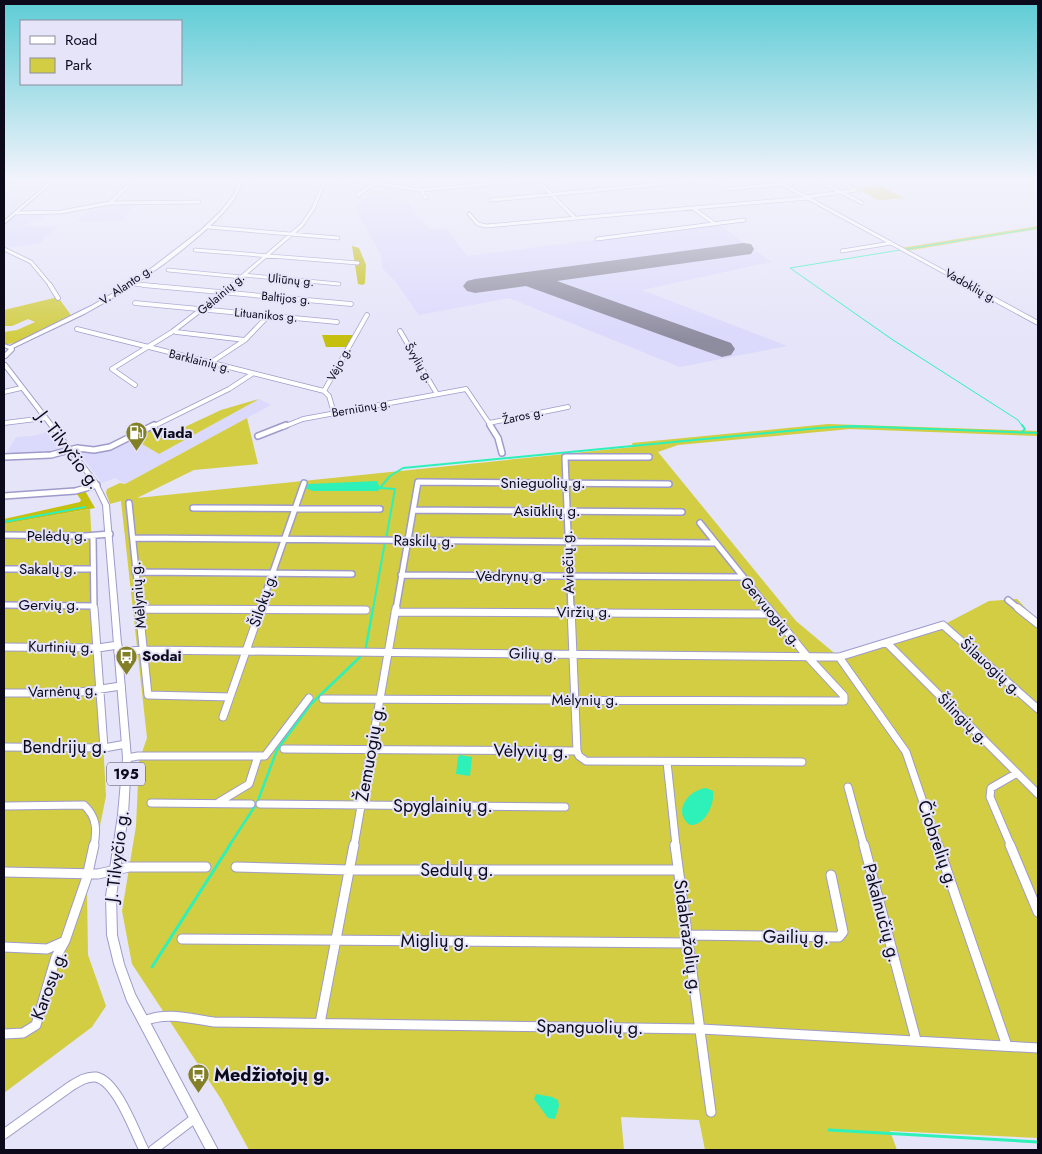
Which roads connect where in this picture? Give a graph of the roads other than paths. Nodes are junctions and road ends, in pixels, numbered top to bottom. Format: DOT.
graph roads {
  1 [pos="201,232"];
  2 [pos="266,232"];
  3 [pos="653,232"];
  4 [pos="871,232"];
  5 [pos="291,234"];
  6 [pos="338,238"];
  7 [pos="597,239"];
  8 [pos="891,243"];
  9 [pos="4,249"];
  10 [pos="195,250"];
  11 [pos="842,250"];
  12 [pos="267,255"];
  13 [pos="358,263"];
  14 [pos="168,270"];
  15 [pos="243,276"];
  16 [pos="131,284"];
  17 [pos="339,284"];
  18 [pos="224,293"];
  19 [pos="58,298"];
  20 [pos="135,303"];
  21 [pos="352,304"];
  22 [pos="203,309"];
  23 [pos="367,315"];
  24 [pos="270,316"];
  25 [pos="337,322"];
  26 [pos="1038,323"];
  27 [pos="77,329"];
  28 [pos="400,331"];
  29 [pos="176,332"];
  30 [pos="245,340"];
  31 [pos="4,345"];
  32 [pos="10,347"];
  33 [pos="151,348"];
  34 [pos="4,357"];
  35 [pos="210,363"];
  36 [pos="4,364"];
  37 [pos="252,374"];
  38 [pos="134,385"];
  39 [pos="21,388"];
  40 [pos="466,389"];
  41 [pos="324,391"];
  42 [pos="4,392"];
  43 [pos="438,394"];
  44 [pos="568,407"];
  45 [pos="334,413"];
  46 [pos="45,418"];
  47 [pos="4,423"];
  48 [pos="489,423"];
  49 [pos="258,436"];
  50 [pos="70,450"];
  51 [pos="502,453"];
  52 [pos="4,457"];
  53 [pos="648,457"];
  54 [pos="418,482"];
  55 [pos="304,483"];
  56 [pos="565,483"];
  57 [pos="669,484"];
  58 [pos="97,485"];
  59 [pos="4,496"];
  60 [pos="129,503"];
  61 [pos="193,508"];
  62 [pos="294,509"];
  63 [pos="380,509"];
  64 [pos="413,510"];
  65 [pos="566,512"];
  66 [pos="682,512"];
  67 [pos="700,523"];
  68 [pos="110,534"];
  69 [pos="4,535"];
  70 [pos="93,536"];
  71 [pos="133,538"];
  72 [pos="283,539"];
  73 [pos="408,541"];
  74 [pos="568,542"];
  75 [pos="715,543"];
  76 [pos="4,569"];
  77 [pos="93,569"];
  78 [pos="135,572"];
  79 [pos="272,573"];
  80 [pos="352,574"];
  81 [pos="401,575"];
  82 [pos="569,576"];
  83 [pos="742,577"];
  84 [pos="1008,600"];
  85 [pos="4,605"];
  86 [pos="94,606"];
  87 [pos="140,609"];
  88 [pos="259,610"];
  89 [pos="366,610"];
  90 [pos="395,612"];
  91 [pos="570,612"];
  92 [pos="772,614"];
  93 [pos="1038,624"];
  94 [pos="943,625"];
  95 [pos="888,644"];
  96 [pos="4,647"];
  97 [pos="98,648"];
  98 [pos="118,649"];
  99 [pos="143,650"];
  100 [pos="244,651"];
  101 [pos="388,652"];
  102 [pos="572,654"];
  103 [pos="806,655"];
  104 [pos="839,657"];
  105 [pos="121,686"];
  106 [pos="100,691"];
  107 [pos="4,692"];
  108 [pos="230,697"];
  109 [pos="309,698"];
  110 [pos="323,698"];
  111 [pos="380,699"];
  112 [pos="846,699"];
  113 [pos="574,700"];
  114 [pos="1038,709"];
  115 [pos="222,716"];
  116 [pos="126,744"];
  117 [pos="4,747"];
  118 [pos="104,748"];
  119 [pos="284,749"];
  120 [pos="372,749"];
  121 [pos="576,750"];
  122 [pos="258,756"];
  123 [pos="127,758"];
  124 [pos="667,762"];
  125 [pos="802,762"];
  126 [pos="1017,773"];
  127 [pos="848,787"];
  128 [pos="1038,794"];
  129 [pos="152,803"];
  130 [pos="217,803"];
  131 [pos="251,804"];
  132 [pos="260,804"];
  133 [pos="4,806"];
  134 [pos="361,806"];
  135 [pos="565,807"];
  136 [pos="206,867"];
  137 [pos="236,867"];
  138 [pos="115,870"];
  139 [pos="349,870"];
  140 [pos="678,870"];
  141 [pos="4,872"];
  142 [pos="89,874"];
  143 [pos="831,874"];
  144 [pos="1038,912"];
  145 [pos="182,939"];
  146 [pos="688,939"];
  147 [pos="336,940"];
  148 [pos="66,941"];
  149 [pos="4,947"];
  150 [pos="144,1021"];
  151 [pos="320,1023"];
  152 [pos="701,1029"];
  153 [pos="4,1034"];
  154 [pos="916,1040"];
  155 [pos="1007,1046"];
  156 [pos="1038,1048"];
  157 [pos="710,1112"];
  158 [pos="195,1118"];
  159 [pos="4,1134"];
  160 [pos="144,1150"];
  161 [pos="153,1150"];
  162 [pos="212,1150"];
  1 -- 16 [label="main road, V. Alanto g."];
  2 -- 5 [label="street"];
  3 -- 7 [label="street"];
  4 -- 8 [label="street, Vadoklių g."];
  5 -- 6 [label="street"];
  5 -- 12 [label="street, Gėlainių g."];
  8 -- 11 [label="street"];
  8 -- 26 [label="street, Vadoklių g."];
  9 -- 19 [label="street"];
  10 -- 12 [label="street"];
  12 -- 13 [label="street"];
  12 -- 15 [label="street, Gėlainių g."];
  14 -- 15 [label="street, Uliūnų g."];
  15 -- 17 [label="street, Uliūnų g."];
  15 -- 18 [label="street, Gėlainių g."];
  16 -- 18 [label="street, Baltijos g."];
  16 -- 32 [label="main road, V. Alanto g."];
  18 -- 21 [label="street, Baltijos g."];
  18 -- 22 [label="street, Gėlainių g."];
  20 -- 22 [label="street, Lituanikos g."];
  22 -- 24 [label="street, Lituanikos g."];
  22 -- 29 [label="street, Gėlainių g."];
  23 -- 41 [label="street, Vėjo g."];
  24 -- 25 [label="street, Lituanikos g."];
  24 -- 30 [label="street"];
  27 -- 33 [label="street, Barklainių g."];
  28 -- 43 [label="street, Švylių g."];
  29 -- 30 [label="street"];
  29 -- 33 [label="street, Gėlainių g."];
  30 -- 35 [label="street"];
  31 -- 32 [label="main road"];
  32 -- 34 [label="main road"];
  33 -- 35 [label="street, Barklainių g."];
  33 -- 38 [label="street, Gėlainių g."];
  35 -- 37 [label="street, Barklainių g."];
  36 -- 39 [label="main road, J. Tilvyčio g. / 195"];
  37 -- 41 [label="street, Barklainių g."];
  37 -- 50 [label="street"];
  39 -- 42 [label="street"];
  39 -- 46 [label="main road, J. Tilvyčio g. / 195"];
  40 -- 43 [label="street, Berniūnų g."];
  40 -- 48 [label="street, Žaros g."];
  41 -- 45 [label="street, Vėjo g."];
  43 -- 45 [label="street, Berniūnų g."];
  44 -- 48 [label="street, Žaros g."];
  45 -- 49 [label="street, Berniūnų g."];
  46 -- 47 [label="street"];
  46 -- 50 [label="main road, J. Tilvyčio g. / 195"];
  48 -- 51 [label="street"];
  50 -- 52 [label="street"];
  50 -- 58 [label="main road, J. Tilvyčio g. / 195"];
  53 -- 56 [label="street, Aviečių g."];
  54 -- 56 [label="street, Snieguolių g."];
  54 -- 64 [label="street, Žemuogių g."];
  55 -- 62 [label="street, Šilokų g."];
  56 -- 57 [label="street, Snieguolių g."];
  56 -- 65 [label="street, Aviečių g."];
  58 -- 59 [label="street"];
  58 -- 68 [label="main road, J. Tilvyčio g. / 195"];
  60 -- 71 [label="street, Mėlynių g."];
  61 -- 62 [label="street"];
  62 -- 63 [label="street"];
  62 -- 72 [label="street, Šilokų g."];
  64 -- 65 [label="street, Asiūklių g."];
  64 -- 73 [label="street, Žemuogių g."];
  65 -- 66 [label="street, Asiūklių g."];
  65 -- 74 [label="street, Aviečių g."];
  67 -- 75 [label="street, Gervuogių g."];
  68 -- 70 [label="street, Pelėdų g."];
  68 -- 98 [label="main road, J. Tilvyčio g. / 195"];
  69 -- 70 [label="street, Pelėdų g."];
  70 -- 77 [label="street"];
  71 -- 72 [label="street, Raskilų g."];
  71 -- 78 [label="street, Mėlynių g."];
  72 -- 73 [label="street, Raskilų g."];
  72 -- 79 [label="street, Šilokų g."];
  73 -- 74 [label="street, Raskilų g."];
  73 -- 81 [label="street, Žemuogių g."];
  74 -- 75 [label="street, Raskilų g."];
  74 -- 82 [label="street, Aviečių g."];
  75 -- 83 [label="street, Gervuogių g."];
  76 -- 77 [label="street, Sakalų g."];
  77 -- 86 [label="street"];
  78 -- 79 [label="street"];
  78 -- 87 [label="street, Mėlynių g."];
  79 -- 80 [label="street"];
  79 -- 88 [label="street, Šilokų g."];
  81 -- 82 [label="street, Vėdrynų g."];
  81 -- 90 [label="street, Žemuogių g."];
  82 -- 83 [label="street, Vėdrynų g."];
  82 -- 91 [label="street, Aviečių g."];
  83 -- 92 [label="street, Gervuogių g."];
  84 -- 93 [label="street"];
  85 -- 86 [label="street, Gervių g."];
  86 -- 97 [label="street"];
  87 -- 88 [label="street"];
  87 -- 99 [label="street, Mėlynių g."];
  88 -- 89 [label="street"];
  88 -- 100 [label="street, Šilokų g."];
  90 -- 91 [label="street, Viržių g."];
  90 -- 101 [label="street, Žemuogių g."];
  91 -- 92 [label="street, Viržių g."];
  91 -- 102 [label="street, Aviečių g."];
  92 -- 103 [label="street, Gervuogių g."];
  94 -- 95 [label="street, Gilių g."];
  94 -- 114 [label="street, Šilauogių g."];
  95 -- 104 [label="street, Gilių g."];
  95 -- 126 [label="street, Šilingių g."];
  96 -- 97 [label="street, Kurtinių g."];
  97 -- 98 [label="street, Kurtinių g."];
  97 -- 106 [label="street"];
  98 -- 99 [label="street, Gilių g."];
  98 -- 105 [label="main road, J. Tilvyčio g. / 195"];
  99 -- 100 [label="street, Gilių g."];
  99 -- 108 [label="street, Mėlynių g."];
  100 -- 101 [label="street, Gilių g."];
  100 -- 108 [label="street, Šilokų g."];
  101 -- 102 [label="street, Gilių g."];
  101 -- 111 [label="street, Žemuogių g."];
  102 -- 103 [label="street, Gilių g."];
  102 -- 113 [label="street, Aviečių g."];
  103 -- 104 [label="street, Gilių g."];
  103 -- 112 [label="street, Gervuogių g."];
  104 -- 155 [label="street, Čiobrelių g."];
  105 -- 106 [label="street, Varnėnų g."];
  105 -- 116 [label="main road, J. Tilvyčio g. / 195"];
  106 -- 107 [label="street, Varnėnų g."];
  106 -- 118 [label="street"];
  108 -- 115 [label="street, Šilokų g."];
  109 -- 122 [label="street"];
  110 -- 111 [label="street, Mėlynių g."];
  111 -- 113 [label="street, Mėlynių g."];
  111 -- 120 [label="street, Žemuogių g."];
  112 -- 113 [label="street, Mėlynių g."];
  113 -- 121 [label="street, Aviečių g."];
  116 -- 118 [label="street, Bendrijų g."];
  116 -- 123 [label="main road, J. Tilvyčio g. / 195"];
  117 -- 118 [label="street, Bendrijų g."];
  119 -- 120 [label="street, Vėlyvių g."];
  120 -- 121 [label="street, Vėlyvių g."];
  120 -- 134 [label="street, Žemuogių g."];
  121 -- 124 [label="street, Vėlyvių g."];
  122 -- 123 [label="street"];
  122 -- 130 [label="street"];
  123 -- 138 [label="main road, J. Tilvyčio g. / 195"];
  124 -- 125 [label="street, Vėlyvių g."];
  124 -- 140 [label="street, Sidabražolių g."];
  126 -- 128 [label="street, Šilingių g."];
  126 -- 144 [label="street"];
  127 -- 154 [label="street, Pakalnučių g."];
  129 -- 130 [label="street"];
  130 -- 131 [label="street"];
  132 -- 134 [label="street, Spyglainių g."];
  133 -- 142 [label="street, Karosų g."];
  134 -- 135 [label="street, Spyglainių g."];
  134 -- 139 [label="street, Žemuogių g."];
  136 -- 138 [label="street"];
  137 -- 139 [label="street, Sedulų g."];
  138 -- 142 [label="street"];
  138 -- 150 [label="main road, J. Tilvyčio g. / 195"];
  139 -- 140 [label="street, Sedulų g."];
  139 -- 147 [label="street, Žemuogių g."];
  140 -- 146 [label="street, Sidabražolių g."];
  141 -- 142 [label="street"];
  142 -- 148 [label="street, Karosų g."];
  143 -- 146 [label="street, Gailių g."];
  145 -- 147 [label="street, Miglių g."];
  146 -- 147 [label="street, Miglių g."];
  146 -- 152 [label="street, Sidabražolių g."];
  147 -- 151 [label="street, Žemuogių g."];
  148 -- 149 [label="street"];
  148 -- 153 [label="street, Karosų g."];
  150 -- 151 [label="street, Spanguolių g."];
  150 -- 158 [label="main road, J. Tilvyčio g. / 195"];
  151 -- 152 [label="street, Spanguolių g."];
  152 -- 154 [label="street, Spanguolių g."];
  152 -- 157 [label="street, Sidabražolių g."];
  154 -- 155 [label="street, Spanguolių g."];
  155 -- 156 [label="street, Spanguolių g."];
  158 -- 161 [label="street"];
  158 -- 162 [label="main road, J. Tilvyčio g. / 195"];
  159 -- 160 [label="street"];
}
